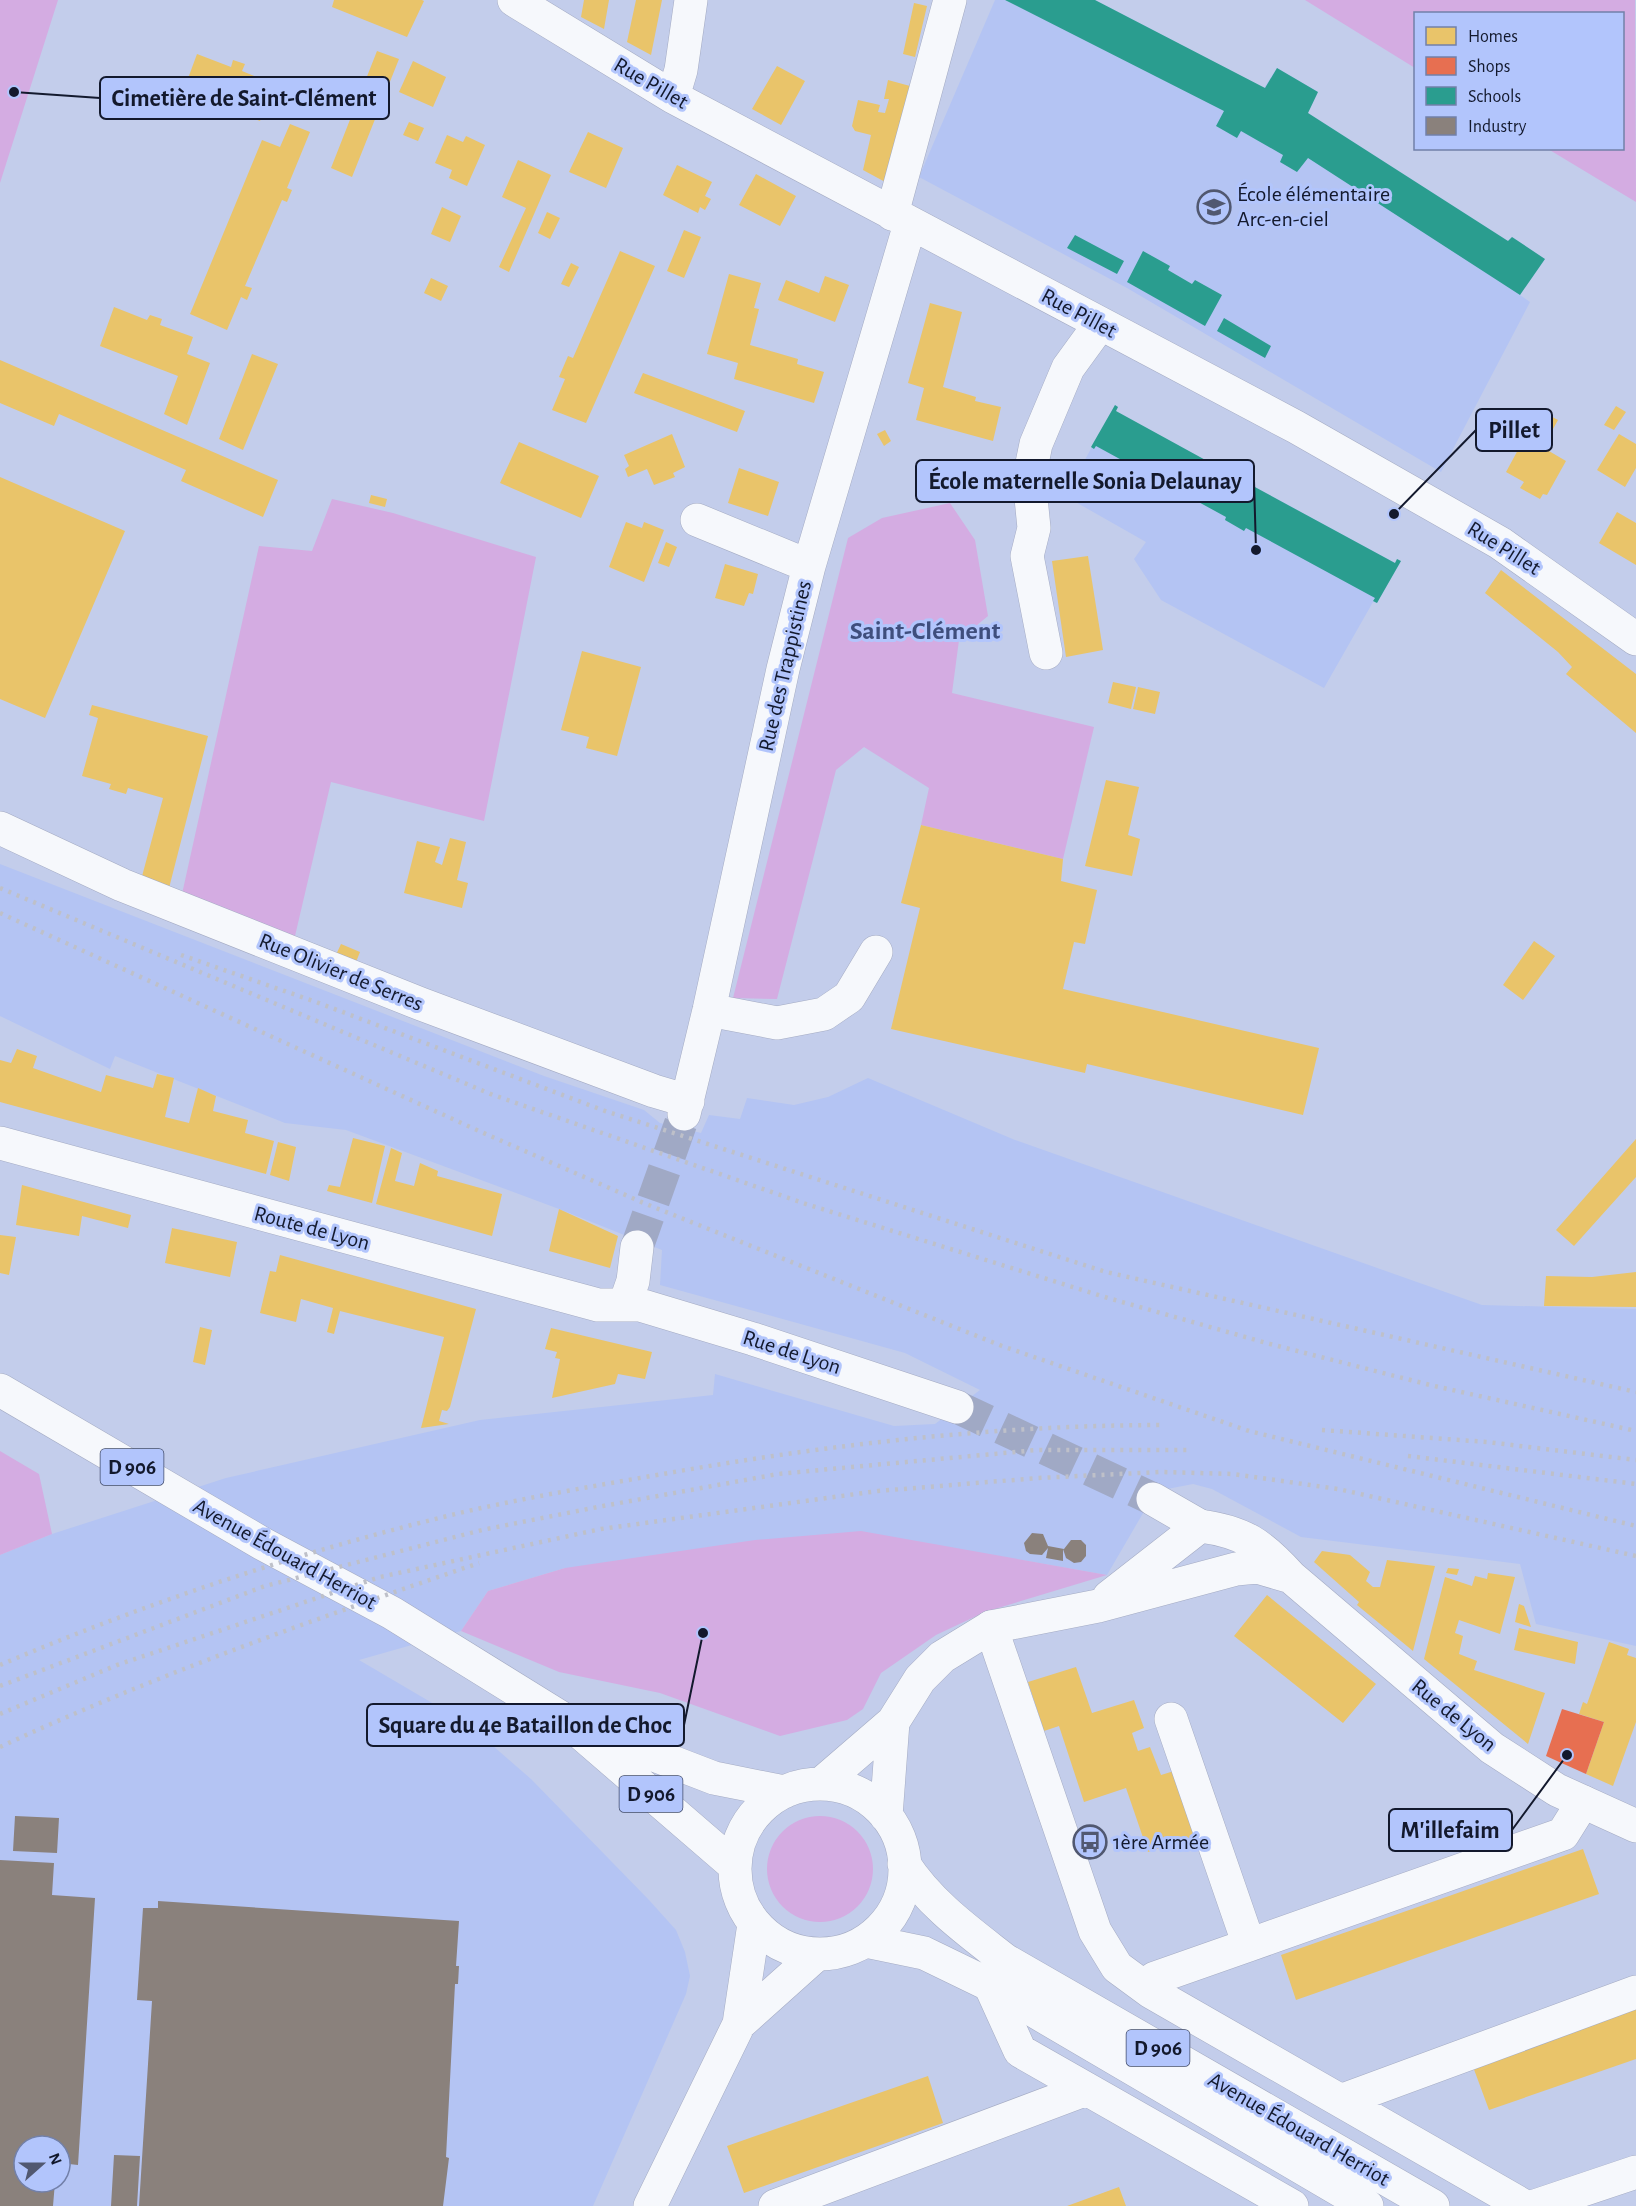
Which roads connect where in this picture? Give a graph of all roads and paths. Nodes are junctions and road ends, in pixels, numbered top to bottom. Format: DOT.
graph roads {
  1 [pos="514,0"];
  2 [pos="691,0"];
  3 [pos="950,0"];
  4 [pos="673,97"];
  5 [pos="901,219"];
  6 [pos="1100,324"];
  7 [pos="697,520"];
  8 [pos="809,566"];
  9 [pos="1636,639"];
  10 [pos="1046,653"];
  11 [pos="0,828"];
  12 [pos="876,952"];
  13 [pos="709,1010"];
  14 [pos="686,1108"];
  15 [pos="0,1143"];
  16 [pos="637,1247"];
  17 [pos="625,1304"];
  18 [pos="0,1390"];
  19 [pos="957,1407"];
  20 [pos="1153,1499"];
  21 [pos="1200,1526"];
  22 [pos="1291,1577"];
  23 [pos="1189,1581"];
  24 [pos="1098,1606"];
  25 [pos="991,1627"];
  26 [pos="1171,1719"];
  27 [pos="568,1722"];
  28 [pos="893,1722"];
  29 [pos="821,1784"];
  30 [pos="784,1792"];
  31 [pos="1583,1802"];
  32 [pos="886,1816"];
  33 [pos="1636,1826"];
  34 [pos="904,1864"];
  35 [pos="735,1866"];
  36 [pos="754,1923"];
  37 [pos="866,1941"];
  38 [pos="1248,1945"];
  39 [pos="816,1955"];
  40 [pos="990,1985"];
  41 [pos="1143,1986"];
  42 [pos="1636,1992"];
  43 [pos="739,2024"];
  44 [pos="1084,2090"];
  45 [pos="1343,2100"];
  46 [pos="1636,2172"];
  47 [pos="1274,2202"];
  48 [pos="650,2206"];
  49 [pos="775,2206"];
  50 [pos="1367,2206"];
  51 [pos="1433,2206"];
  52 [pos="1524,2206"];
  53 [pos="1535,2206"];
  1 -- 4 [label="street, Rue Pillet"];
  2 -- 4 [label="street"];
  3 -- 5 [label="street, Rue des Trappistines"];
  4 -- 5 [label="street, Rue Pillet"];
  5 -- 6 [label="street, Rue Pillet"];
  5 -- 8 [label="street, Rue des Trappistines"];
  6 -- 9 [label="street, Rue Pillet"];
  6 -- 10 [label="street"];
  7 -- 8 [label="street"];
  8 -- 13 [label="street, Rue des Trappistines"];
  11 -- 14 [label="street, Rue Olivier de Serres"];
  12 -- 13 [label="street"];
  13 -- 14 [label="street, Rue des Trappistines"];
  15 -- 17 [label="street, Route de Lyon"];
  16 -- 17 [label="street"];
  17 -- 19 [label="street, Rue de Lyon"];
  18 -- 27 [label="street, Avenue Édouard Herriot / D 906"];
  20 -- 21 [label="street, Rue de Lyon"];
  21 -- 22 [label="street, Rue de Lyon"];
  21 -- 23 [label="street"];
  21 -- 24 [label="street"];
  22 -- 23 [label="street, Rue de Lyon"];
  22 -- 31 [label="street, Rue de Lyon"];
  23 -- 24 [label="street, Rue de Lyon"];
  24 -- 25 [label="street, Rue de Lyon"];
  25 -- 28 [label="street"];
  25 -- 41 [label="street"];
  26 -- 38 [label="street"];
  27 -- 30 [label="street, Avenue Édouard Herriot / D 906"];
  27 -- 35 [label="street, Avenue Édouard Herriot / D 906"];
  28 -- 29 [label="street"];
  28 -- 32 [label="street"];
  29 -- 30 [label="street"];
  29 -- 32 [label="street"];
  30 -- 35 [label="street"];
  31 -- 33 [label="street, Rue de Lyon"];
  31 -- 38 [label="street"];
  32 -- 34 [label="street"];
  34 -- 37 [label="street"];
  34 -- 51 [label="street, Avenue Édouard Herriot / D 906"];
  35 -- 36 [label="street"];
  36 -- 39 [label="street"];
  36 -- 43 [label="street"];
  37 -- 39 [label="street"];
  37 -- 40 [label="street, Avenue Édouard Herriot / D 906"];
  38 -- 41 [label="street"];
  39 -- 43 [label="street"];
  40 -- 44 [label="street"];
  40 -- 50 [label="street, Avenue Édouard Herriot / D 906"];
  41 -- 45 [label="street"];
  42 -- 45 [label="street"];
  43 -- 48 [label="street"];
  44 -- 47 [label="street"];
  44 -- 49 [label="street"];
  45 -- 52 [label="street"];
  46 -- 53 [label="street"];
}
